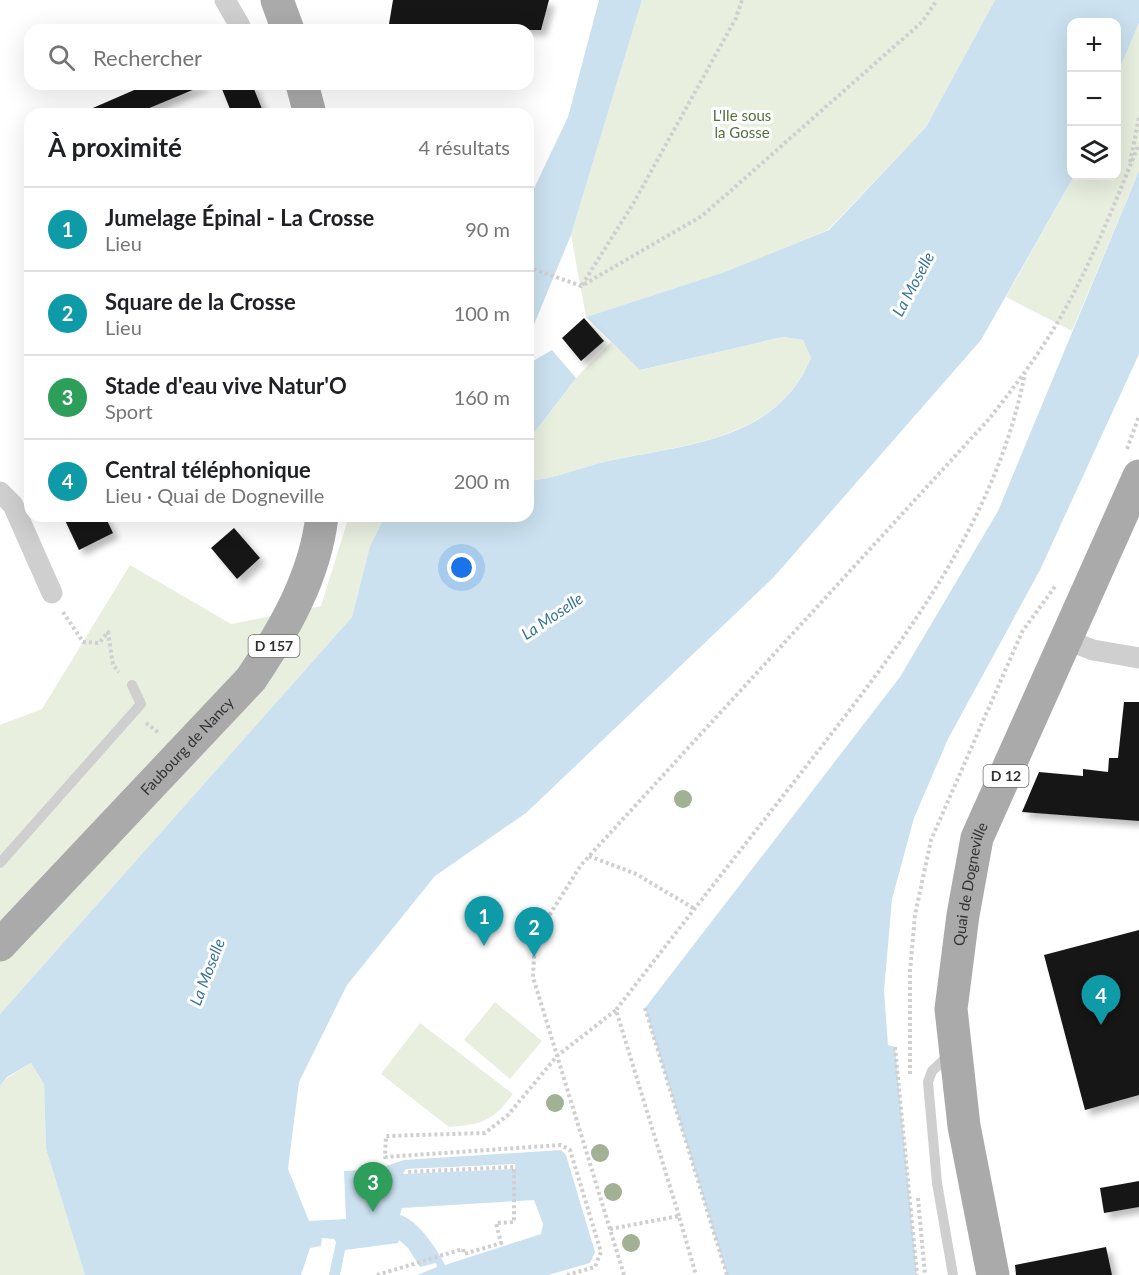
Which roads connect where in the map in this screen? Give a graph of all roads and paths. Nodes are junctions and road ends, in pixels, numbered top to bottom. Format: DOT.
graph roads {
  1 [pos="225,0"];
  2 [pos="277,0"];
  3 [pos="742,0"];
  4 [pos="937,0"];
  5 [pos="239,24"];
  6 [pos="286,24"];
  7 [pos="304,90"];
  8 [pos="308,108"];
  9 [pos="1139,118"];
  10 [pos="1139,144"];
  11 [pos="1129,168"];
  12 [pos="534,269"];
  13 [pos="582,286"];
  14 [pos="1025,372"];
  15 [pos="1139,476"];
  16 [pos="0,492"];
  17 [pos="1130,521"];
  18 [pos="320,522"];
  19 [pos="52,593"];
  20 [pos="1066,640"];
  21 [pos="1139,658"];
  22 [pos="132,686"];
  23 [pos="589,856"];
  24 [pos="0,863"];
  25 [pos="695,909"];
  26 [pos="0,945"];
  27 [pos="645,1008"];
  28 [pos="616,1010"];
  29 [pos="895,1047"];
  30 [pos="955,1049"];
  31 [pos="557,1056"];
  32 [pos="406,1172"];
  33 [pos="678,1216"];
  34 [pos="610,1229"];
  35 [pos="377,1275"];
  36 [pos="567,1275"];
  37 [pos="624,1275"];
  38 [pos="696,1275"];
  39 [pos="727,1275"];
  40 [pos="917,1275"];
  41 [pos="952,1275"];
  42 [pos="993,1275"];
  1 -- 5 [label="street"];
  2 -- 6 [label="main road"];
  3 -- 13 [label="path"];
  4 -- 13 [label="path"];
  7 -- 8 [label="main road"];
  9 -- 11 [label="path"];
  10 -- 11 [label="path"];
  11 -- 14 [label="path"];
  12 -- 13 [label="path"];
  14 -- 23 [label="path"];
  14 -- 25 [label="path"];
  15 -- 17 [label="main road, D 12"];
  16 -- 19 [label="street"];
  17 -- 20 [label="main road, Quai de Dogneville / D 12"];
  18 -- 26 [label="main road, Faubourg de Nancy / D 157"];
  19 -- 22 [label="path"];
  20 -- 21 [label="street"];
  20 -- 30 [label="main road, Quai de Dogneville / D 12"];
  22 -- 24 [label="lane"];
  23 -- 25 [label="path"];
  23 -- 31 [label="path"];
  25 -- 28 [label="path"];
  27 -- 39 [label="path"];
  28 -- 31 [label="path"];
  28 -- 33 [label="path"];
  29 -- 40 [label="path"];
  30 -- 41 [label="lane"];
  30 -- 42 [label="main road, Quai de Dogneville / D 12"];
  31 -- 34 [label="path"];
  31 -- 36 [label="path"];
  32 -- 35 [label="path"];
  33 -- 34 [label="path"];
  33 -- 38 [label="path"];
  34 -- 37 [label="path"];
}
